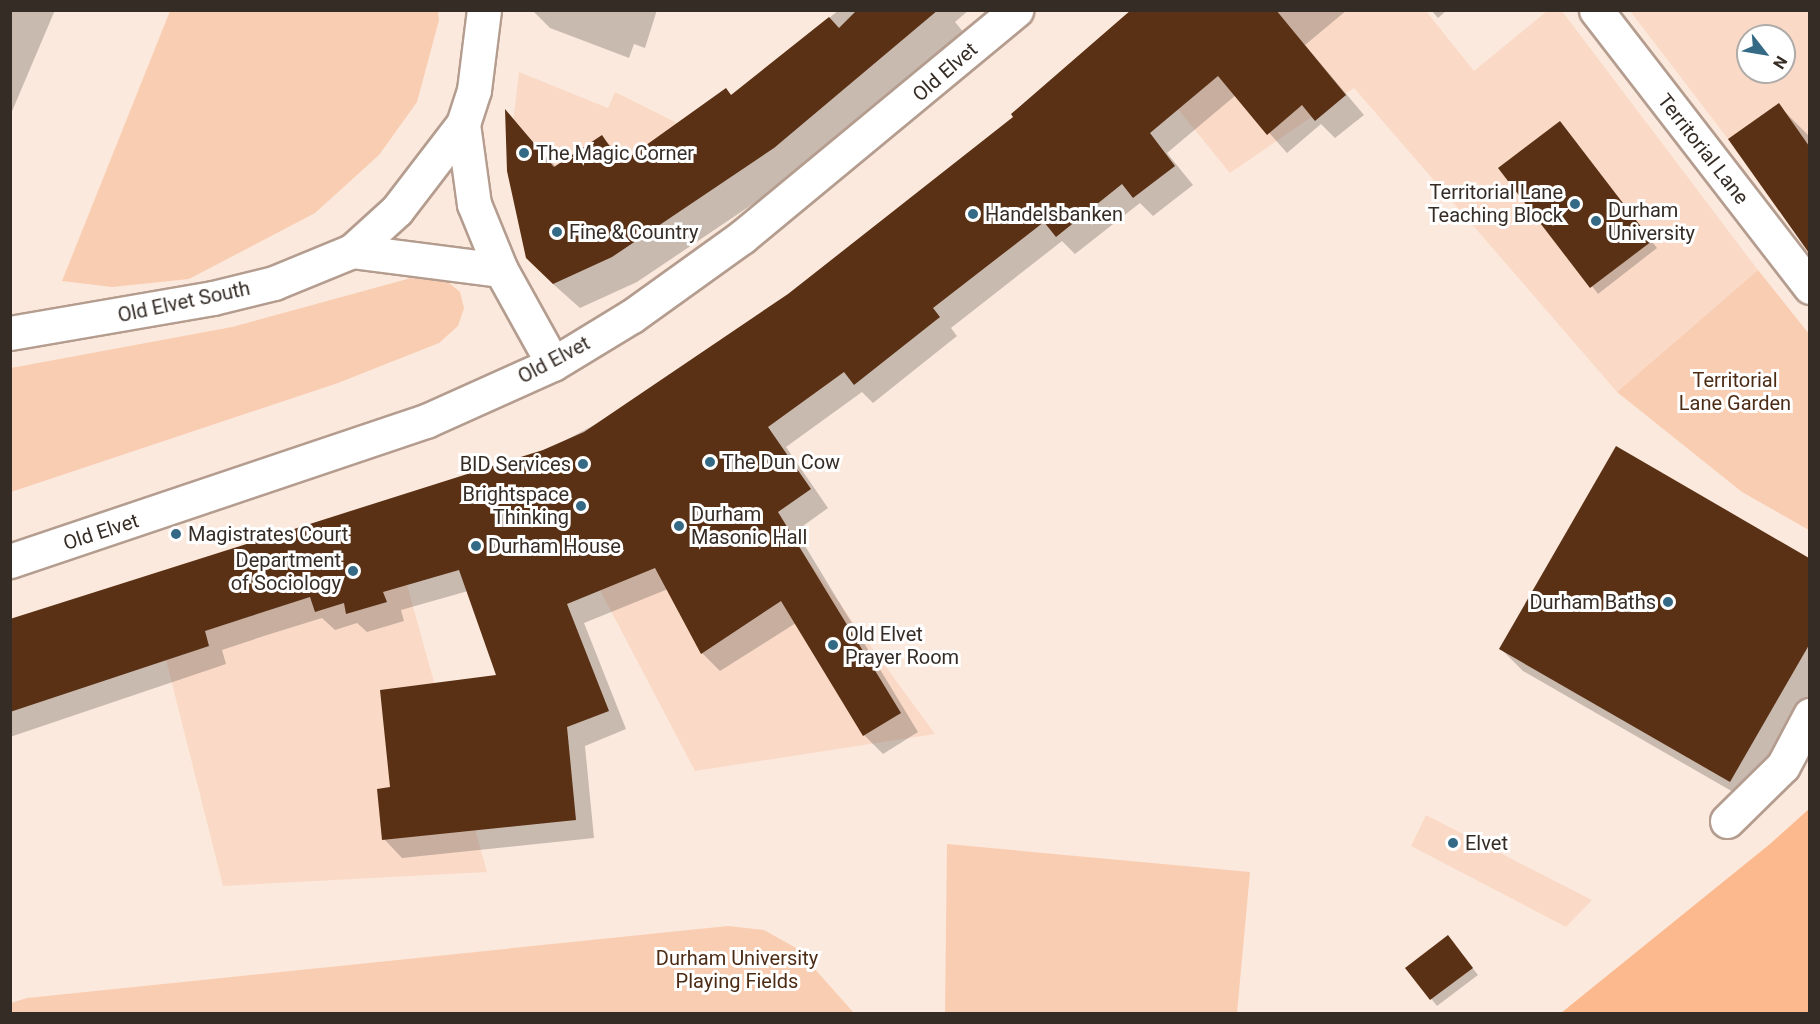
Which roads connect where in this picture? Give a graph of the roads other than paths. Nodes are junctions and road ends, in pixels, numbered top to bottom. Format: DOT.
graph roads {
  1 [pos="484,10"];
  2 [pos="1016,10"];
  3 [pos="1596,10"];
  4 [pos="464,124"];
  5 [pos="352,251"];
  6 [pos="501,270"];
  7 [pos="1809,287"];
  8 [pos="10,333"];
  9 [pos="554,364"];
  10 [pos="10,561"];
  11 [pos="1809,715"];
  12 [pos="1727,820"];
  1 -- 4 [label="street, Old Elvet South"];
  2 -- 9 [label="street, Old Elvet"];
  3 -- 7 [label="street, Territorial Lane"];
  4 -- 5 [label="street, Old Elvet South"];
  4 -- 6 [label="street, Old Elvet South"];
  5 -- 6 [label="street, Old Elvet South"];
  5 -- 8 [label="street, Old Elvet South"];
  6 -- 9 [label="street, Old Elvet South"];
  9 -- 10 [label="street, Old Elvet"];
  11 -- 12 [label="street"];
}
